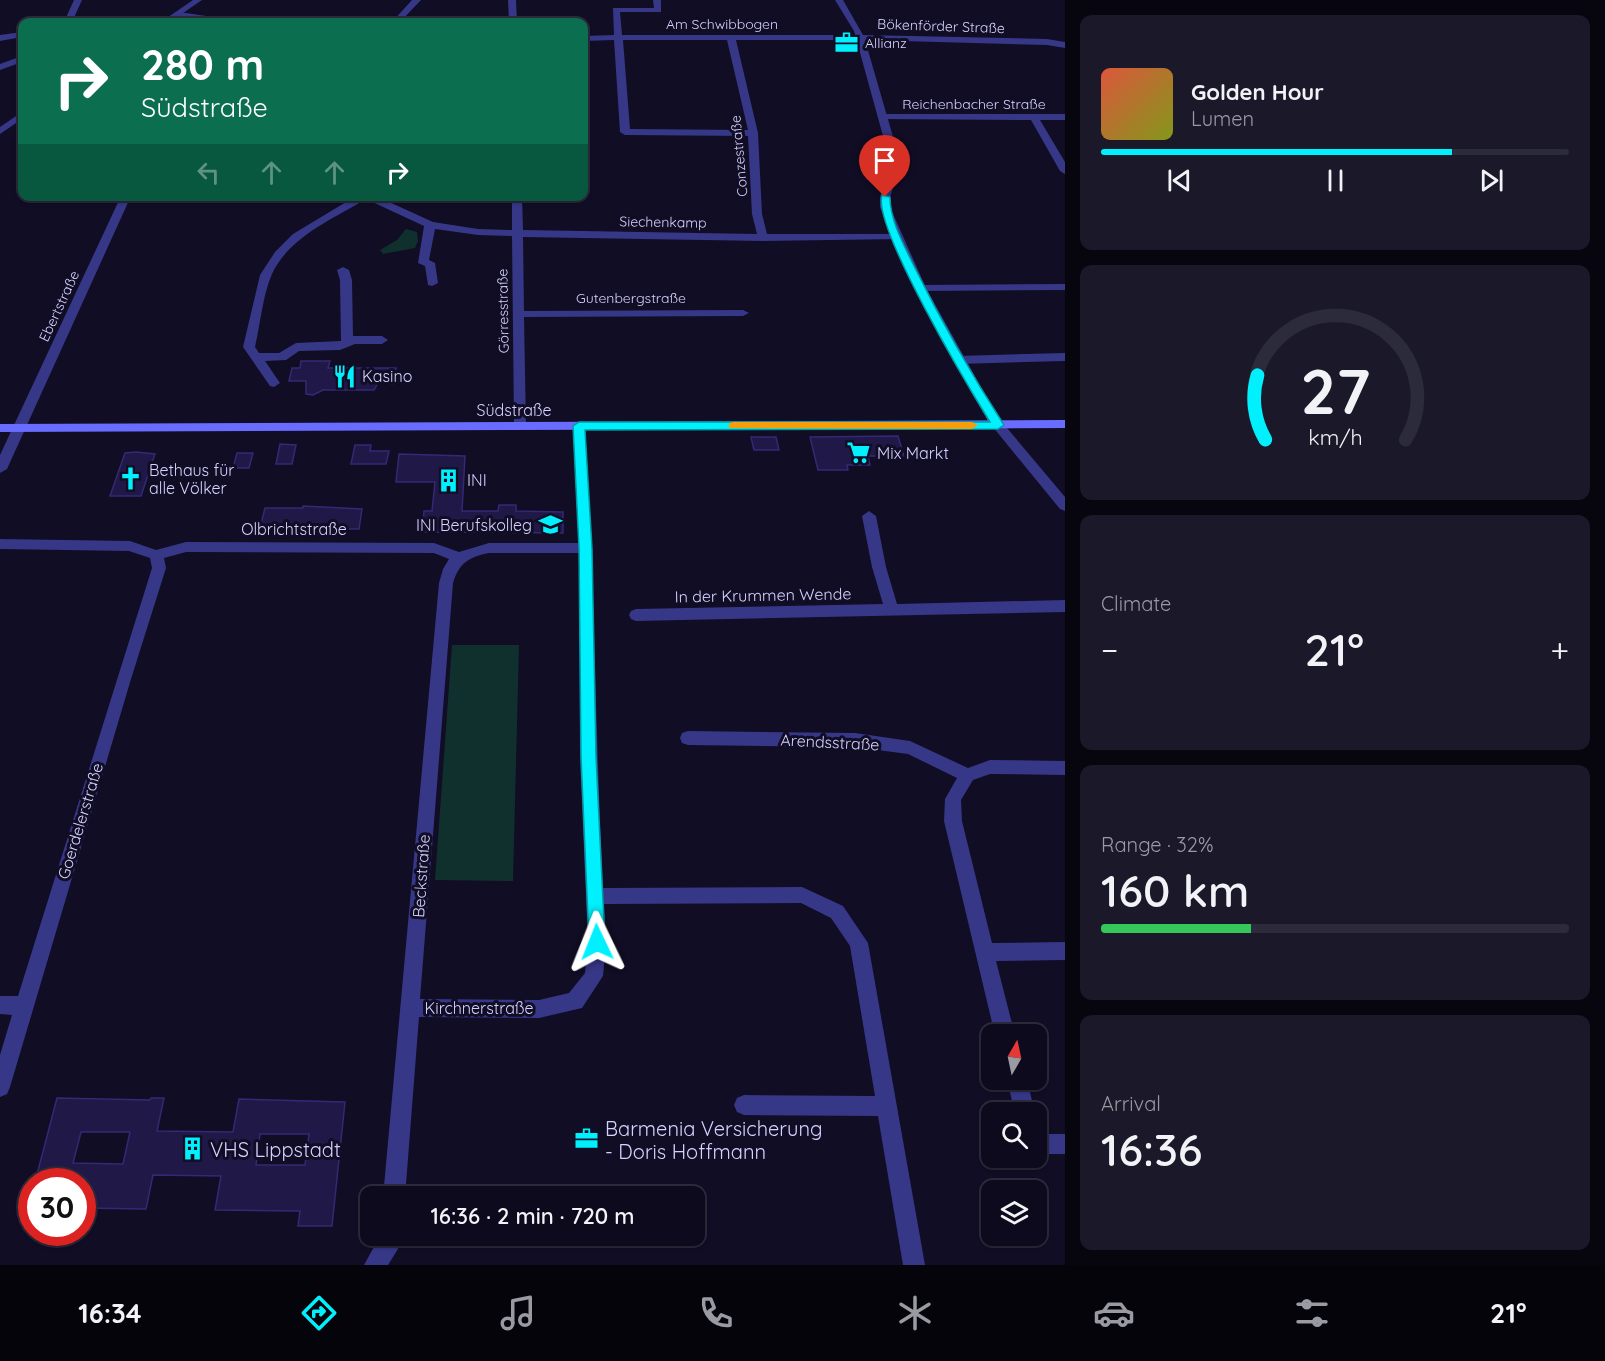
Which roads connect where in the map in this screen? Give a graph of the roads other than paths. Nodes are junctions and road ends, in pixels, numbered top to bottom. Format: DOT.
graph roads {
  1 [pos="78,0"];
  2 [pos="198,0"];
  3 [pos="417,0"];
  4 [pos="512,0"];
  5 [pos="657,0"];
  6 [pos="839,0"];
  7 [pos="179,14"];
  8 [pos="70,18"];
  9 [pos="172,18"];
  10 [pos="203,18"];
  11 [pos="400,18"];
  12 [pos="513,18"];
  13 [pos="18,36"];
  14 [pos="731,37"];
  15 [pos="860,37"];
  16 [pos="0,38"];
  17 [pos="588,38"];
  18 [pos="618,38"];
  19 [pos="1065,45"];
  20 [pos="18,60"];
  21 [pos="0,67"];
  22 [pos="883,117"];
  23 [pos="1034,117"];
  24 [pos="1065,117"];
  25 [pos="18,118"];
  26 [pos="0,131"];
  27 [pos="753,133"];
  28 [pos="1065,171"];
  29 [pos="124,201"];
  30 [pos="356,201"];
  31 [pos="376,201"];
  32 [pos="517,201"];
  33 [pos="430,225"];
  34 [pos="517,233"];
  35 [pos="896,237"];
  36 [pos="763,238"];
  37 [pos="343,270"];
  38 [pos="432,283"];
  39 [pos="1065,287"];
  40 [pos="920,288"];
  41 [pos="743,313"];
  42 [pos="519,314"];
  43 [pos="382,340"];
  44 [pos="347,344"];
  45 [pos="256,357"];
  46 [pos="1065,357"];
  47 [pos="958,360"];
  48 [pos="274,383"];
  49 [pos="1065,424"];
  50 [pos="998,425"];
  51 [pos="520,426"];
  52 [pos="579,426"];
  53 [pos="0,428"];
  54 [pos="19,428"];
  55 [pos="0,469"];
  56 [pos="1065,506"];
  57 [pos="869,516"];
  58 [pos="0,544"];
  59 [pos="586,548"];
  60 [pos="156,555"];
  61 [pos="459,558"];
  62 [pos="1065,606"];
  63 [pos="892,610"];
  64 [pos="636,615"];
  65 [pos="687,738"];
  66 [pos="1065,768"];
  67 [pos="967,775"];
  68 [pos="596,896"];
  69 [pos="1065,951"];
  70 [pos="984,952"];
  71 [pos="0,1005"];
  72 [pos="24,1005"];
  73 [pos="411,1008"];
  74 [pos="1002,1024"];
  75 [pos="0,1087"];
  76 [pos="744,1105"];
  77 [pos="885,1106"];
  78 [pos="1047,1144"];
  79 [pos="1065,1144"];
  80 [pos="395,1186"];
  81 [pos="387,1246"];
  82 [pos="375,1265"];
  83 [pos="914,1265"];
  1 -- 8 [label="street"];
  2 -- 7 [label="street"];
  3 -- 11 [label="street"];
  4 -- 12 [label="street"];
  5 -- 18 [label="street"];
  6 -- 15 [label="street, Bökenförder Straße"];
  7 -- 9 [label="street"];
  7 -- 10 [label="street"];
  13 -- 16 [label="street"];
  14 -- 15 [label="street, Am Schwibbogen"];
  14 -- 18 [label="street, Am Schwibbogen"];
  14 -- 27 [label="street, Conzestraße"];
  15 -- 19 [label="street, Bökenförder Straße"];
  15 -- 22 [label="street"];
  17 -- 18 [label="street, Am Schwibbogen"];
  18 -- 27 [label="street"];
  20 -- 21 [label="street"];
  22 -- 23 [label="street, Reichenbacher Straße"];
  22 -- 35 [label="street"];
  23 -- 24 [label="street, Reichenbacher Straße"];
  23 -- 28 [label="street"];
  25 -- 26 [label="street"];
  27 -- 36 [label="street, Conzestraße"];
  29 -- 54 [label="street, Ebertstraße"];
  30 -- 45 [label="street"];
  31 -- 33 [label="street, Siechenkamp"];
  32 -- 34 [label="street, Görresstraße"];
  33 -- 34 [label="street, Siechenkamp"];
  33 -- 38 [label="street"];
  34 -- 36 [label="street, Siechenkamp"];
  34 -- 42 [label="street, Görresstraße"];
  35 -- 36 [label="street, Siechenkamp"];
  35 -- 40 [label="street"];
  37 -- 44 [label="street"];
  39 -- 40 [label="street"];
  40 -- 47 [label="street"];
  41 -- 42 [label="street, Gutenbergstraße"];
  42 -- 51 [label="street, Görresstraße"];
  43 -- 44 [label="street"];
  44 -- 45 [label="street"];
  45 -- 48 [label="street"];
  46 -- 47 [label="street"];
  47 -- 50 [label="street"];
  49 -- 50 [label="main road, Südstraße"];
  50 -- 52 [label="main road, Südstraße"];
  50 -- 56 [label="street"];
  51 -- 52 [label="main road, Südstraße"];
  51 -- 54 [label="main road, Südstraße"];
  52 -- 59 [label="street, Kirchnerstraße"];
  53 -- 54 [label="main road, Südstraße"];
  54 -- 55 [label="street, Ebertstraße"];
  57 -- 63 [label="street"];
  58 -- 60 [label="street"];
  59 -- 61 [label="street"];
  59 -- 68 [label="street, Kirchnerstraße"];
  60 -- 61 [label="street, Olbrichtstraße"];
  60 -- 72 [label="street, Goerdelerstraße"];
  61 -- 73 [label="street, Beckstraße"];
  62 -- 63 [label="street, In der Krummen Wende"];
  63 -- 64 [label="street, In der Krummen Wende"];
  65 -- 67 [label="street, Arendsstraße"];
  66 -- 67 [label="street"];
  67 -- 70 [label="street"];
  68 -- 73 [label="street, Kirchnerstraße"];
  68 -- 77 [label="street"];
  69 -- 70 [label="street"];
  70 -- 74 [label="street"];
  71 -- 72 [label="street"];
  72 -- 75 [label="street, Goerdelerstraße"];
  73 -- 80 [label="street, Beckstraße"];
  76 -- 77 [label="street"];
  77 -- 83 [label="street"];
  78 -- 79 [label="street"];
  81 -- 82 [label="street"];
}
